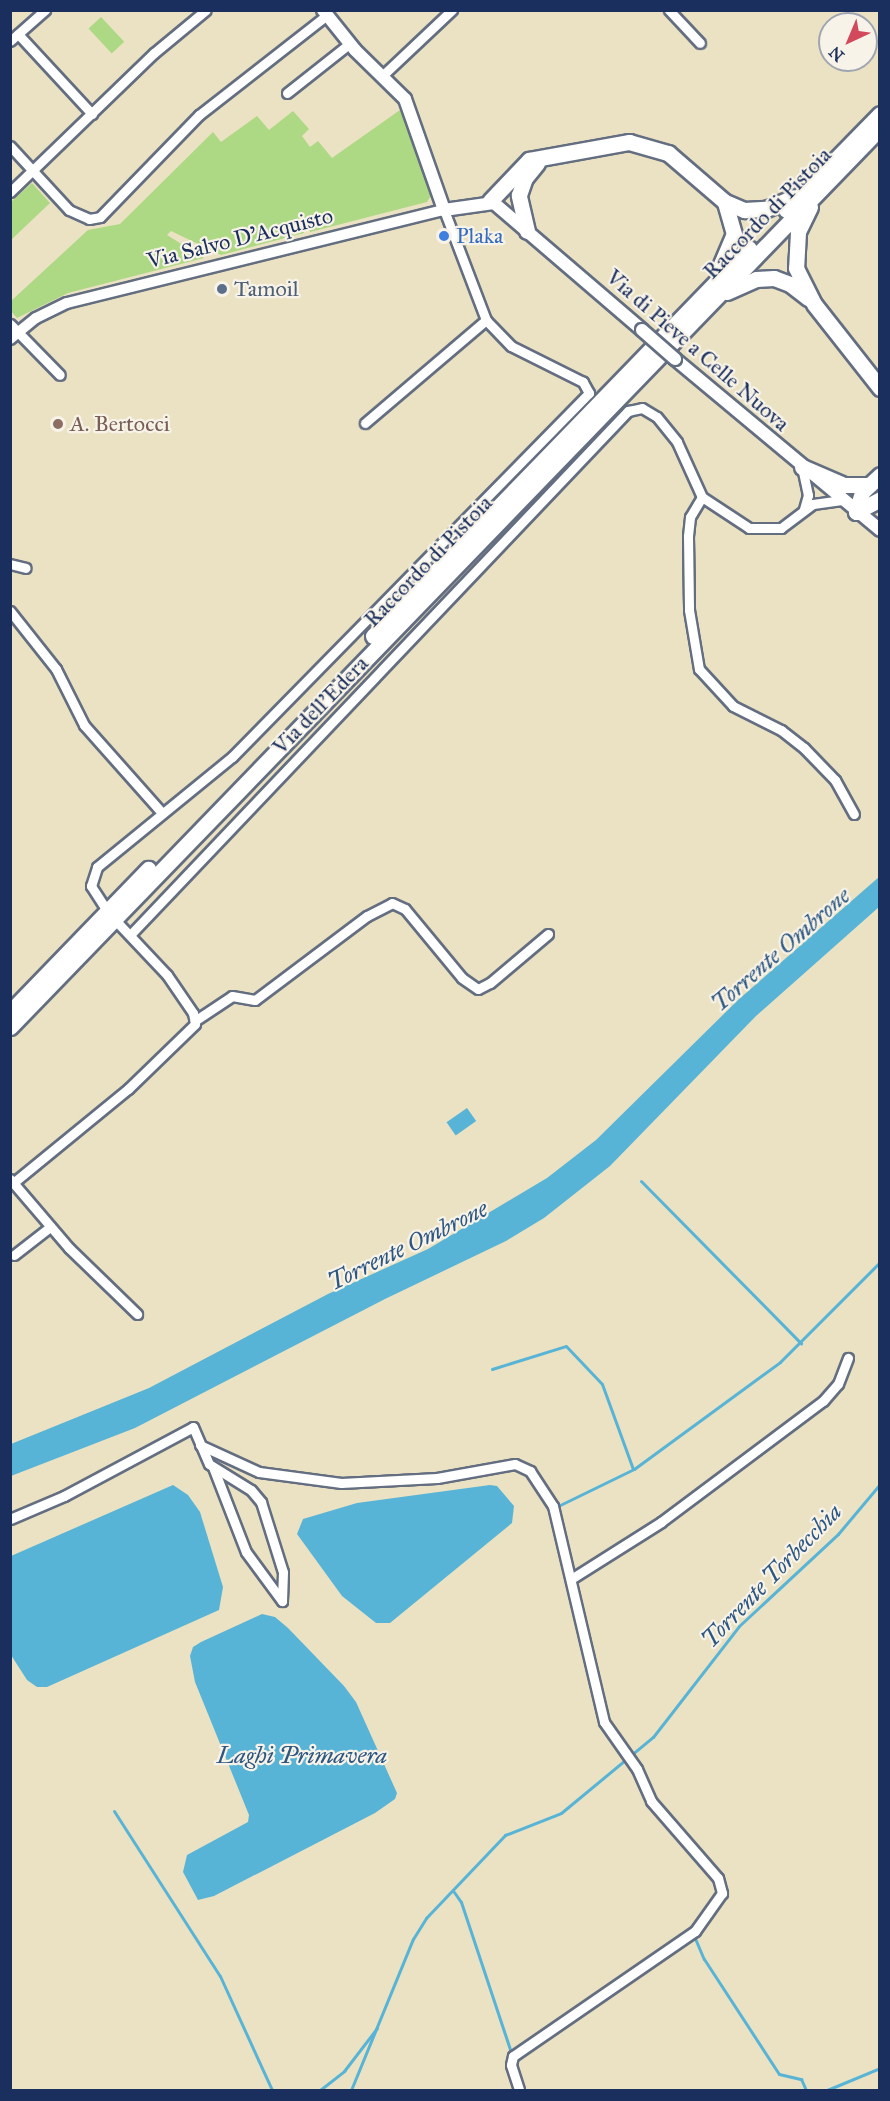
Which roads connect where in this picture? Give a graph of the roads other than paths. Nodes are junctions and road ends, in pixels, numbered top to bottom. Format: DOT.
graph roads {
  1 [pos="45,10"];
  2 [pos="206,10"];
  3 [pos="452,10"];
  4 [pos="669,10"];
  5 [pos="325,13"];
  6 [pos="14,37"];
  7 [pos="700,43"];
  8 [pos="349,44"];
  9 [pos="383,75"];
  10 [pos="287,93"];
  11 [pos="92,114"];
  12 [pos="879,114"];
  13 [pos="879,128"];
  14 [pos="10,146"];
  15 [pos="546,155"];
  16 [pos="33,171"];
  17 [pos="10,192"];
  18 [pos="810,192"];
  19 [pos="519,195"];
  20 [pos="725,202"];
  21 [pos="494,203"];
  22 [pos="444,210"];
  23 [pos="527,231"];
  24 [pos="708,297"];
  25 [pos="814,304"];
  26 [pos="486,320"];
  27 [pos="13,332"];
  28 [pos="60,375"];
  29 [pos="879,388"];
  30 [pos="365,423"];
  31 [pos="802,467"];
  32 [pos="874,480"];
  33 [pos="702,497"];
  34 [pos="879,499"];
  35 [pos="842,500"];
  36 [pos="804,509"];
  37 [pos="856,512"];
  38 [pos="879,530"];
  39 [pos="10,564"];
  40 [pos="26,568"];
  41 [pos="11,614"];
  42 [pos="162,813"];
  43 [pos="854,814"];
  44 [pos="104,906"];
  45 [pos="119,924"];
  46 [pos="548,934"];
  47 [pos="130,935"];
  48 [pos="10,1012"];
  49 [pos="196,1020"];
  50 [pos="10,1027"];
  51 [pos="12,1181"];
  52 [pos="50,1227"];
  53 [pos="14,1255"];
  54 [pos="137,1314"];
  55 [pos="848,1358"];
  56 [pos="200,1445"];
  57 [pos="213,1467"];
  58 [pos="10,1519"];
  59 [pos="571,1579"];
  60 [pos="519,2091"];
  1 -- 6 [label="street"];
  2 -- 11 [label="street"];
  3 -- 9 [label="street"];
  4 -- 7 [label="street"];
  5 -- 8 [label="main road"];
  5 -- 16 [label="street"];
  6 -- 11 [label="street"];
  8 -- 9 [label="main road"];
  8 -- 10 [label="street"];
  9 -- 22 [label="main road"];
  11 -- 16 [label="street"];
  12 -- 18 [label="highway, Raccordo di Pistoia"];
  13 -- 18 [label="highway, Raccordo di Pistoia"];
  14 -- 16 [label="street"];
  15 -- 19 [label="highway"];
  15 -- 20 [label="highway"];
  15 -- 21 [label="highway"];
  16 -- 17 [label="street"];
  18 -- 20 [label="highway"];
  18 -- 24 [label="highway, Raccordo di Pistoia"];
  18 -- 25 [label="highway"];
  19 -- 21 [label="highway"];
  19 -- 23 [label="highway"];
  20 -- 24 [label="highway"];
  21 -- 22 [label="main road, Via Salvo D'Acquisto"];
  21 -- 23 [label="main road, Via di Pieve a Celle Nuova"];
  22 -- 26 [label="street"];
  22 -- 27 [label="street, Via Salvo D'Acquisto"];
  23 -- 31 [label="main road, Via di Pieve a Celle Nuova, bridge"];
  24 -- 25 [label="highway"];
  24 -- 48 [label="highway, Raccordo di Pistoia"];
  24 -- 50 [label="highway, Raccordo di Pistoia"];
  25 -- 29 [label="highway"];
  26 -- 30 [label="street"];
  26 -- 42 [label="street, Via dell'Edera"];
  27 -- 28 [label="street"];
  31 -- 32 [label="highway"];
  31 -- 35 [label="main road, Via di Pieve a Celle Nuova"];
  31 -- 36 [label="street"];
  32 -- 37 [label="highway"];
  33 -- 36 [label="street"];
  33 -- 43 [label="street"];
  33 -- 47 [label="street, Via dell'Edera"];
  34 -- 37 [label="highway"];
  35 -- 36 [label="street"];
  35 -- 37 [label="main road, Via di Pieve a Celle Nuova"];
  37 -- 38 [label="main road, Via di Pieve a Celle Nuova"];
  39 -- 40 [label="street"];
  41 -- 42 [label="street"];
  42 -- 44 [label="street"];
  45 -- 47 [label="street"];
  46 -- 49 [label="street"];
  47 -- 49 [label="street"];
  49 -- 51 [label="street"];
  51 -- 52 [label="street"];
  52 -- 53 [label="street"];
  52 -- 54 [label="street"];
  55 -- 59 [label="street"];
  56 -- 57 [label="street"];
  56 -- 58 [label="street"];
  56 -- 59 [label="street"];
  57 -- 57 [label="street"];
  59 -- 60 [label="street"];
}
